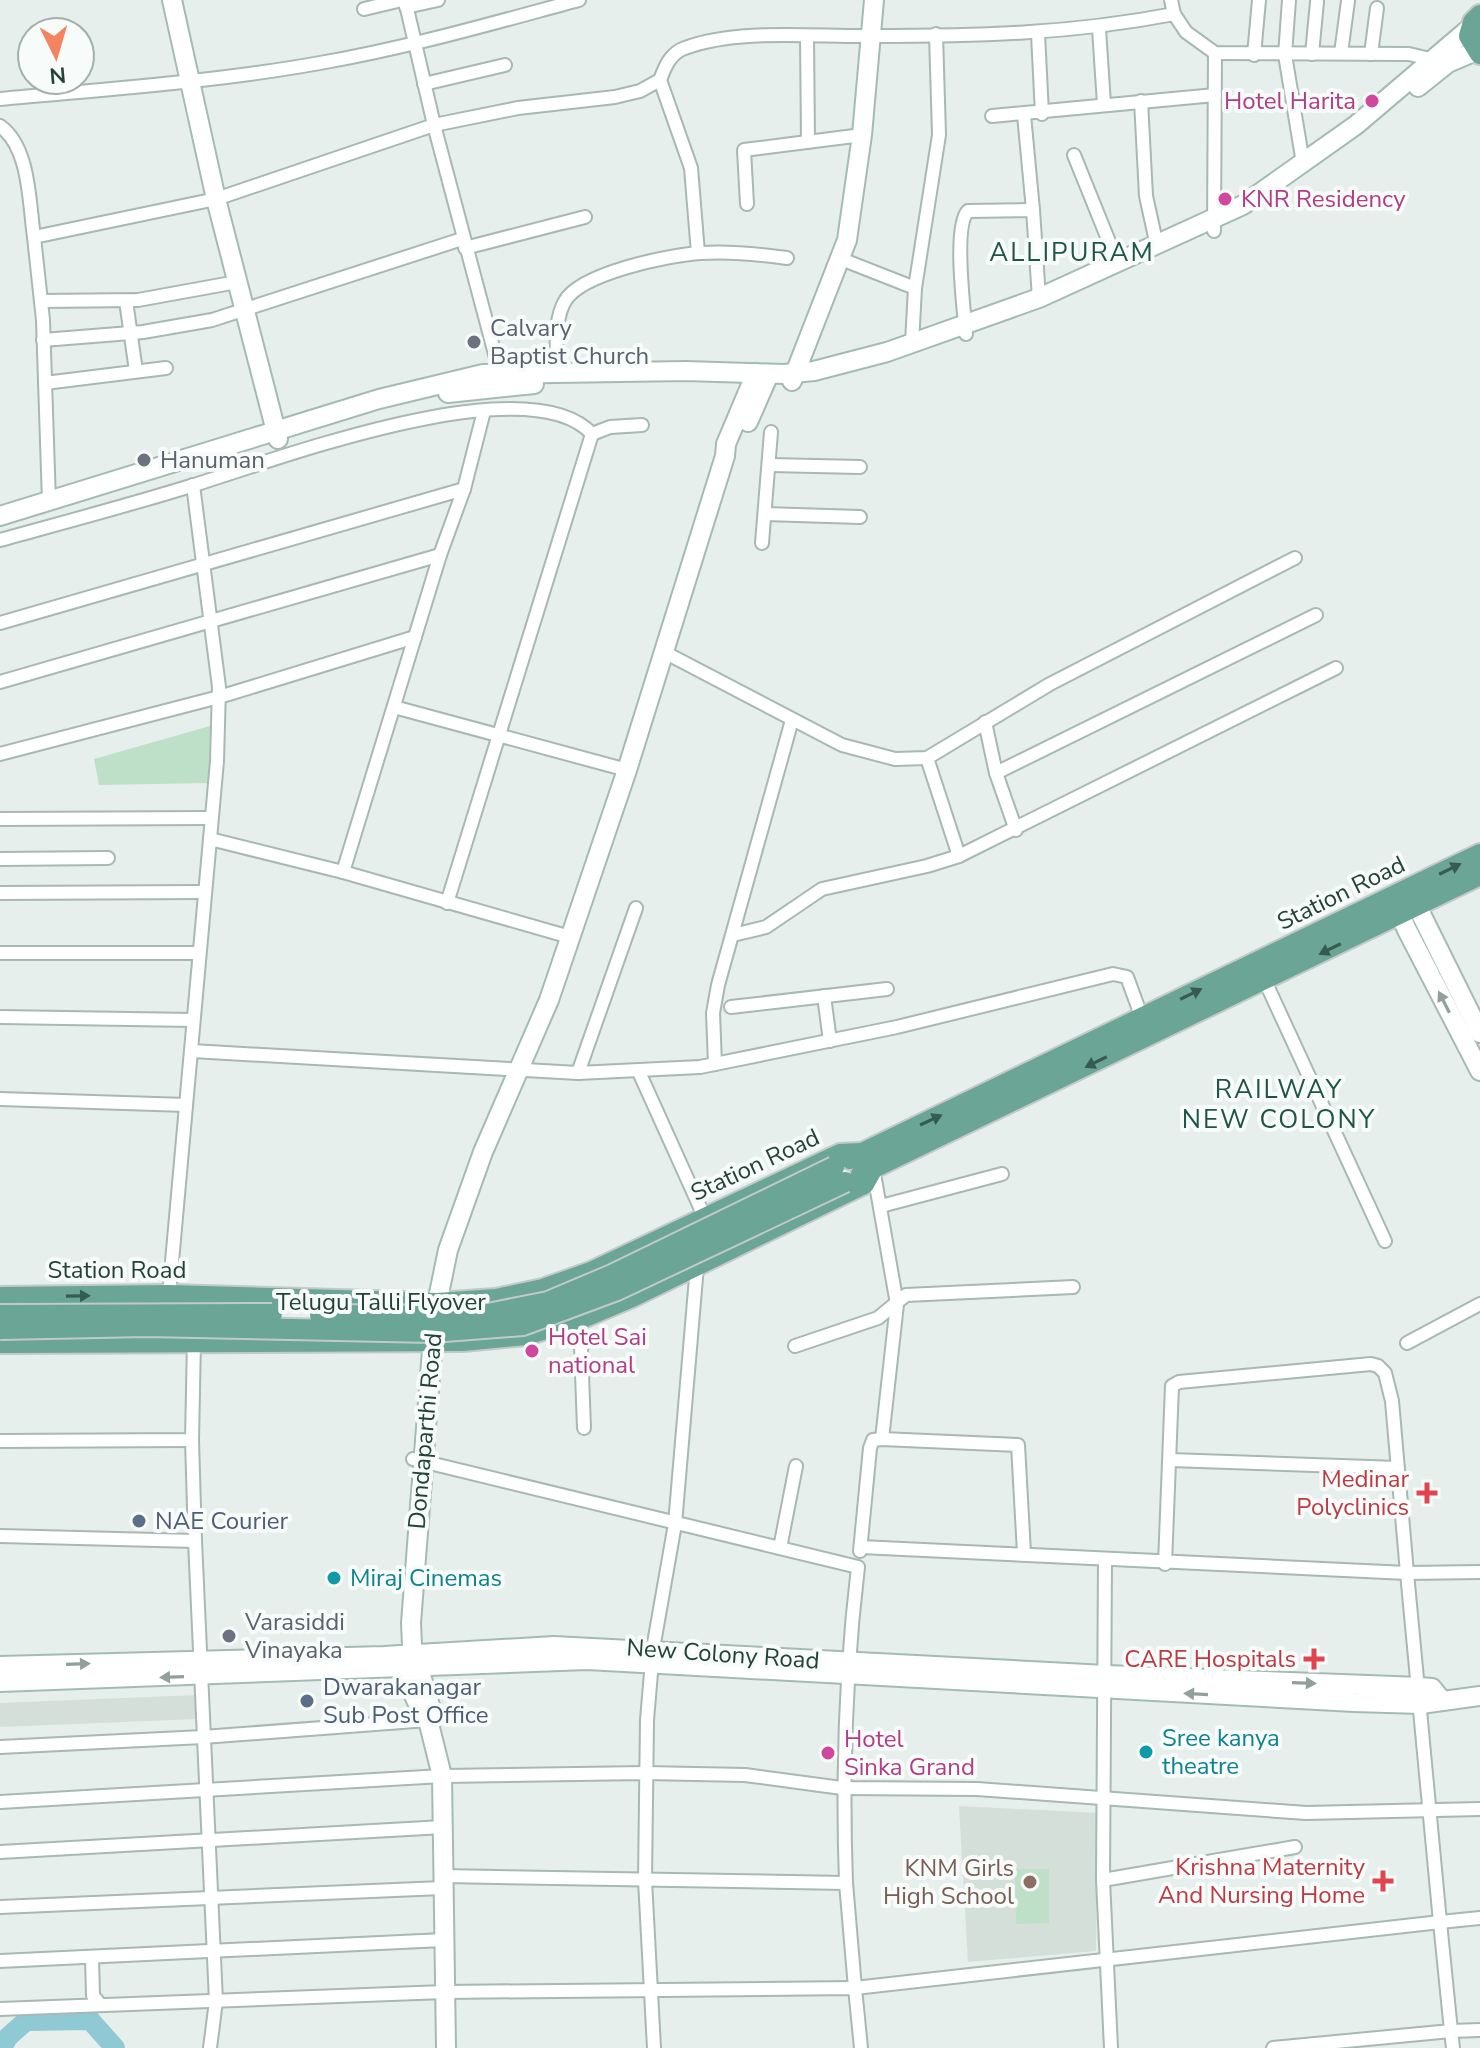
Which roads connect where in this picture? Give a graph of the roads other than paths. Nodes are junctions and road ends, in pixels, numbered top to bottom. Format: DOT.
graph roads {
  1 [pos="172,0"];
  2 [pos="438,0"];
  3 [pos="579,0"];
  4 [pos="874,0"];
  5 [pos="1171,0"];
  6 [pos="1259,0"];
  7 [pos="1289,0"];
  8 [pos="1348,1"];
  9 [pos="405,2"];
  10 [pos="1317,2"];
  11 [pos="1377,8"];
  12 [pos="364,9"];
  13 [pos="1174,14"];
  14 [pos="1475,21"];
  15 [pos="1099,29"];
  16 [pos="936,34"];
  17 [pos="1038,34"];
  18 [pos="807,36"];
  19 [pos="871,36"];
  20 [pos="413,44"];
  21 [pos="1215,53"];
  22 [pos="1341,53"];
  23 [pos="1478,53"];
  24 [pos="1312,54"];
  25 [pos="1371,54"];
  26 [pos="1254,55"];
  27 [pos="1285,55"];
  28 [pos="1430,59"];
  29 [pos="505,65"];
  30 [pos="660,80"];
  31 [pos="190,81"];
  32 [pos="424,84"];
  33 [pos="1215,95"];
  34 [pos="0,99"];
  35 [pos="1141,101"];
  36 [pos="1104,104"];
  37 [pos="1042,114"];
  38 [pos="1024,115"];
  39 [pos="992,116"];
  40 [pos="434,125"];
  41 [pos="0,126"];
  42 [pos="862,135"];
  43 [pos="808,142"];
  44 [pos="1074,155"];
  45 [pos="1303,163"];
  46 [pos="216,199"];
  47 [pos="747,204"];
  48 [pos="1033,210"];
  49 [pos="585,217"];
  50 [pos="1213,226"];
  51 [pos="34,237"];
  52 [pos="464,243"];
  53 [pos="1157,246"];
  54 [pos="698,253"];
  55 [pos="787,258"];
  56 [pos="841,259"];
  57 [pos="1118,264"];
  58 [pos="237,282"];
  59 [pos="915,288"];
  60 [pos="1039,298"];
  61 [pos="41,301"];
  62 [pos="126,301"];
  63 [pos="243,310"];
  64 [pos="966,329"];
  65 [pos="131,334"];
  66 [pos="43,340"];
  67 [pos="912,343"];
  68 [pos="166,368"];
  69 [pos="136,371"];
  70 [pos="500,373"];
  71 [pos="556,374"];
  72 [pos="798,377"];
  73 [pos="760,379"];
  74 [pos="45,383"];
  75 [pos="484,411"];
  76 [pos="642,425"];
  77 [pos="771,432"];
  78 [pos="592,434"];
  79 [pos="277,435"];
  80 [pos="770,465"];
  81 [pos="860,467"];
  82 [pos="193,485"];
  83 [pos="464,489"];
  84 [pos="49,502"];
  85 [pos="765,514"];
  86 [pos="0,516"];
  87 [pos="860,517"];
  88 [pos="0,524"];
  89 [pos="0,540"];
  90 [pos="762,543"];
  91 [pos="440,555"];
  92 [pos="1295,558"];
  93 [pos="205,564"];
  94 [pos="1316,615"];
  95 [pos="212,621"];
  96 [pos="0,623"];
  97 [pos="415,637"];
  98 [pos="664,652"];
  99 [pos="1336,668"];
  100 [pos="0,682"];
  101 [pos="219,697"];
  102 [pos="394,707"];
  103 [pos="792,720"];
  104 [pos="985,722"];
  105 [pos="499,735"];
  106 [pos="0,754"];
  107 [pos="927,758"];
  108 [pos="627,770"];
  109 [pos="996,773"];
  110 [pos="211,818"];
  111 [pos="0,819"];
  112 [pos="1016,830"];
  113 [pos="210,839"];
  114 [pos="1480,854"];
  115 [pos="959,856"];
  116 [pos="108,858"];
  117 [pos="0,859"];
  118 [pos="343,872"];
  119 [pos="1480,875"];
  120 [pos="204,892"];
  121 [pos="0,893"];
  122 [pos="1399,893"];
  123 [pos="447,903"];
  124 [pos="636,908"];
  125 [pos="1409,910"];
  126 [pos="733,935"];
  127 [pos="570,937"];
  128 [pos="0,953"];
  129 [pos="198,953"];
  130 [pos="1265,981"];
  131 [pos="887,989"];
  132 [pos="824,996"];
  133 [pos="731,1007"];
  134 [pos="0,1017"];
  135 [pos="1142,1018"];
  136 [pos="193,1020"];
  137 [pos="1480,1033"];
  138 [pos="830,1041"];
  139 [pos="192,1051"];
  140 [pos="715,1064"];
  141 [pos="520,1071"];
  142 [pos="1480,1071"];
  143 [pos="639,1072"];
  144 [pos="578,1073"];
  145 [pos="0,1099"];
  146 [pos="186,1105"];
  147 [pos="867,1161"];
  148 [pos="840,1174"];
  149 [pos="1002,1174"];
  150 [pos="881,1206"];
  151 [pos="704,1216"];
  152 [pos="1385,1241"];
  153 [pos="697,1266"];
  154 [pos="1073,1287"];
  155 [pos="169,1295"];
  156 [pos="0,1297"];
  157 [pos="437,1303"];
  158 [pos="897,1304"];
  159 [pos="1480,1304"];
  160 [pos="0,1315"];
  161 [pos="580,1319"];
  162 [pos="0,1329"];
  163 [pos="194,1340"];
  164 [pos="429,1342"];
  165 [pos="0,1343"];
  166 [pos="1407,1343"];
  167 [pos="795,1346"];
  168 [pos="584,1428"];
  169 [pos="882,1439"];
  170 [pos="192,1440"];
  171 [pos="0,1441"];
  172 [pos="418,1460"];
  173 [pos="1170,1460"];
  174 [pos="796,1466"];
  175 [pos="1398,1468"];
  176 [pos="675,1524"];
  177 [pos="0,1536"];
  178 [pos="195,1541"];
  179 [pos="861,1547"];
  180 [pos="780,1548"];
  181 [pos="1024,1553"];
  182 [pos="1105,1561"];
  183 [pos="1165,1564"];
  184 [pos="858,1567"];
  185 [pos="1480,1572"];
  186 [pos="1407,1573"];
  187 [pos="652,1656"];
  188 [pos="410,1662"];
  189 [pos="0,1666"];
  190 [pos="201,1668"];
  191 [pos="846,1669"];
  192 [pos="0,1682"];
  193 [pos="1106,1682"];
  194 [pos="1420,1696"];
  195 [pos="1480,1696"];
  196 [pos="428,1720"];
  197 [pos="203,1737"];
  198 [pos="0,1747"];
  199 [pos="645,1773"];
  200 [pos="442,1776"];
  201 [pos="842,1788"];
  202 [pos="204,1790"];
  203 [pos="1103,1800"];
  204 [pos="0,1802"];
  205 [pos="1480,1809"];
  206 [pos="1429,1813"];
  207 [pos="443,1827"];
  208 [pos="208,1841"];
  209 [pos="1295,1847"];
  210 [pos="0,1852"];
  211 [pos="645,1880"];
  212 [pos="1103,1880"];
  213 [pos="442,1882"];
  214 [pos="846,1883"];
  215 [pos="211,1896"];
  216 [pos="0,1907"];
  217 [pos="1480,1918"];
  218 [pos="1440,1922"];
  219 [pos="443,1940"];
  220 [pos="214,1950"];
  221 [pos="92,1957"];
  222 [pos="1105,1960"];
  223 [pos="0,1961"];
  224 [pos="855,1988"];
  225 [pos="650,1991"];
  226 [pos="444,1992"];
  227 [pos="216,2001"];
  228 [pos="100,2004"];
  229 [pos="0,2009"];
  230 [pos="1480,2030"];
  231 [pos="1451,2031"];
  232 [pos="210,2048"];
  233 [pos="446,2048"];
  234 [pos="654,2048"];
  235 [pos="861,2048"];
  236 [pos="1111,2048"];
  237 [pos="1273,2048"];
  238 [pos="1453,2048"];
  1 -- 31 [label="main road"];
  2 -- 9 [label="street"];
  3 -- 20 [label="street"];
  4 -- 19 [label="main road"];
  5 -- 13 [label="street"];
  6 -- 26 [label="street"];
  7 -- 27 [label="street"];
  8 -- 22 [label="street"];
  9 -- 12 [label="street"];
  9 -- 20 [label="street"];
  10 -- 24 [label="street"];
  11 -- 25 [label="street"];
  13 -- 15 [label="street"];
  13 -- 21 [label="street"];
  14 -- 23 [label="main road"];
  14 -- 28 [label="main road"];
  15 -- 17 [label="street"];
  15 -- 36 [label="street"];
  16 -- 17 [label="street"];
  16 -- 19 [label="street"];
  16 -- 59 [label="street"];
  17 -- 37 [label="street"];
  18 -- 19 [label="street"];
  18 -- 30 [label="street"];
  18 -- 43 [label="street"];
  19 -- 42 [label="main road"];
  20 -- 31 [label="street"];
  20 -- 32 [label="street"];
  21 -- 26 [label="street"];
  21 -- 33 [label="street"];
  22 -- 24 [label="street"];
  22 -- 25 [label="street"];
  23 -- 50 [label="main road"];
  24 -- 27 [label="street"];
  25 -- 28 [label="street"];
  26 -- 27 [label="street"];
  27 -- 45 [label="street"];
  28 -- 45 [label="main road"];
  29 -- 32 [label="street"];
  30 -- 40 [label="street"];
  30 -- 54 [label="street"];
  31 -- 34 [label="street"];
  31 -- 46 [label="main road"];
  32 -- 40 [label="street"];
  33 -- 35 [label="street"];
  33 -- 50 [label="street"];
  35 -- 36 [label="street"];
  35 -- 53 [label="street"];
  36 -- 37 [label="street"];
  37 -- 38 [label="street"];
  38 -- 39 [label="street"];
  38 -- 48 [label="street"];
  40 -- 46 [label="street"];
  40 -- 52 [label="street"];
  41 -- 51 [label="street"];
  42 -- 43 [label="street"];
  42 -- 56 [label="main road"];
  43 -- 47 [label="street"];
  44 -- 57 [label="street"];
  45 -- 50 [label="main road"];
  46 -- 51 [label="street"];
  46 -- 58 [label="main road"];
  48 -- 60 [label="street"];
  48 -- 64 [label="street"];
  49 -- 52 [label="street"];
  50 -- 53 [label="main road"];
  50 -- 64 [label="main road"];
  51 -- 61 [label="street"];
  52 -- 63 [label="street"];
  52 -- 70 [label="street"];
  53 -- 57 [label="main road"];
  54 -- 55 [label="street"];
  54 -- 71 [label="street"];
  56 -- 59 [label="street"];
  56 -- 72 [label="main road"];
  57 -- 60 [label="main road"];
  58 -- 62 [label="street"];
  58 -- 63 [label="main road"];
  59 -- 67 [label="street"];
  60 -- 64 [label="main road"];
  61 -- 62 [label="street"];
  61 -- 66 [label="street"];
  62 -- 65 [label="street"];
  63 -- 65 [label="street"];
  63 -- 79 [label="main road"];
  64 -- 67 [label="main road"];
  64 -- 72 [label="main road"];
  65 -- 66 [label="street"];
  65 -- 69 [label="street"];
  66 -- 74 [label="street"];
  67 -- 72 [label="main road"];
  68 -- 69 [label="street"];
  69 -- 74 [label="street"];
  70 -- 71 [label="main road"];
  70 -- 79 [label="main road"];
  71 -- 73 [label="main road"];
  72 -- 73 [label="main road"];
  73 -- 79 [label="main road"];
  73 -- 98 [label="main road, Dondaparthi Road"];
  74 -- 84 [label="street"];
  75 -- 78 [label="street"];
  75 -- 82 [label="street"];
  75 -- 83 [label="street"];
  76 -- 78 [label="street"];
  77 -- 80 [label="street"];
  78 -- 105 [label="street"];
  79 -- 84 [label="main road"];
  79 -- 88 [label="main road"];
  80 -- 81 [label="street"];
  80 -- 85 [label="street"];
  82 -- 89 [label="street"];
  82 -- 93 [label="street"];
  83 -- 91 [label="street"];
  83 -- 93 [label="street"];
  84 -- 86 [label="main road"];
  85 -- 87 [label="street"];
  85 -- 90 [label="street"];
  91 -- 95 [label="street"];
  91 -- 97 [label="street"];
  92 -- 104 [label="street"];
  93 -- 95 [label="street"];
  93 -- 96 [label="street"];
  94 -- 109 [label="street"];
  95 -- 100 [label="street"];
  95 -- 101 [label="street"];
  97 -- 101 [label="street"];
  97 -- 102 [label="street"];
  98 -- 103 [label="street"];
  98 -- 108 [label="main road, Dondaparthi Road"];
  99 -- 112 [label="street"];
  101 -- 106 [label="street"];
  101 -- 110 [label="street"];
  102 -- 105 [label="street"];
  102 -- 118 [label="street"];
  103 -- 107 [label="street"];
  103 -- 126 [label="street"];
  104 -- 107 [label="street"];
  104 -- 109 [label="street"];
  105 -- 108 [label="street"];
  105 -- 123 [label="street"];
  107 -- 115 [label="street"];
  108 -- 127 [label="main road, Dondaparthi Road"];
  109 -- 112 [label="street"];
  110 -- 111 [label="street"];
  110 -- 113 [label="street"];
  112 -- 115 [label="street"];
  113 -- 118 [label="street"];
  113 -- 120 [label="street"];
  122 -- 114 [label="main road, Station Road, one-way"];
  115 -- 126 [label="street"];
  116 -- 117 [label="street"];
  118 -- 123 [label="street"];
  119 -- 125 [label="main road, Station Road"];
  120 -- 121 [label="street"];
  120 -- 129 [label="street"];
  122 -- 125 [label="main road"];
  135 -- 122 [label="main road, Station Road, one-way"];
  123 -- 127 [label="street"];
  124 -- 144 [label="street"];
  125 -- 130 [label="main road, Station Road, one-way"];
  125 -- 137 [label="main road"];
  142 -- 125 [label="main road, one-way"];
  126 -- 140 [label="street"];
  127 -- 141 [label="main road, Dondaparthi Road"];
  128 -- 129 [label="street"];
  129 -- 136 [label="street"];
  130 -- 147 [label="main road, Station Road, one-way"];
  130 -- 152 [label="street"];
  131 -- 132 [label="street"];
  132 -- 133 [label="street"];
  132 -- 138 [label="street"];
  134 -- 136 [label="street"];
  135 -- 138 [label="street"];
  147 -- 135 [label="main road, Station Road, one-way"];
  136 -- 139 [label="street"];
  138 -- 140 [label="street"];
  139 -- 141 [label="street"];
  139 -- 146 [label="street"];
  140 -- 143 [label="street"];
  141 -- 144 [label="street"];
  141 -- 157 [label="main road, Dondaparthi Road"];
  143 -- 144 [label="street"];
  143 -- 151 [label="street"];
  145 -- 146 [label="street"];
  146 -- 155 [label="street"];
  147 -- 148 [label="main road, Telugu Talli Flyover"];
  147 -- 150 [label="street"];
  147 -- 151 [label="main road, Station Road"];
  147 -- 153 [label="main road"];
  148 -- 160 [label="main road, Telugu Talli Flyover, bridge"];
  148 -- 162 [label="main road, Telugu Talli Flyover, bridge"];
  149 -- 150 [label="street"];
  150 -- 158 [label="street"];
  151 -- 157 [label="main road, Station Road"];
  153 -- 161 [label="main road"];
  153 -- 176 [label="street"];
  154 -- 158 [label="street"];
  156 -- 155 [label="main road, Station Road, one-way"];
  155 -- 157 [label="main road, Station Road"];
  157 -- 164 [label="main road, Dondaparthi Road"];
  158 -- 167 [label="street"];
  158 -- 169 [label="street"];
  159 -- 166 [label="street"];
  161 -- 164 [label="main road"];
  161 -- 168 [label="street"];
  163 -- 164 [label="main road"];
  163 -- 165 [label="main road"];
  163 -- 170 [label="street"];
  164 -- 172 [label="main road, Dondaparthi Road"];
  169 -- 179 [label="street"];
  169 -- 181 [label="street"];
  170 -- 171 [label="street"];
  170 -- 178 [label="street"];
  172 -- 176 [label="street"];
  172 -- 188 [label="main road, Dondaparthi Road"];
  173 -- 175 [label="street"];
  173 -- 175 [label="street"];
  173 -- 183 [label="street"];
  174 -- 180 [label="street"];
  175 -- 186 [label="street"];
  176 -- 180 [label="street"];
  176 -- 187 [label="street"];
  177 -- 178 [label="street"];
  178 -- 190 [label="street"];
  179 -- 181 [label="street"];
  179 -- 184 [label="street"];
  180 -- 184 [label="street"];
  181 -- 182 [label="street"];
  182 -- 183 [label="street"];
  182 -- 193 [label="street"];
  183 -- 186 [label="street"];
  184 -- 191 [label="street"];
  185 -- 186 [label="street"];
  186 -- 194 [label="street"];
  187 -- 188 [label="main road, New Colony Road"];
  187 -- 191 [label="main road, New Colony Road"];
  187 -- 199 [label="street"];
  188 -- 190 [label="main road, New Colony Road"];
  188 -- 196 [label="main road, Dondaparthi Road"];
  189 -- 190 [label="main road, New Colony Road, one-way"];
  190 -- 192 [label="main road, New Colony Road, one-way"];
  190 -- 197 [label="street"];
  191 -- 193 [label="main road, New Colony Road"];
  191 -- 201 [label="street"];
  193 -- 194 [label="main road, New Colony Road"];
  193 -- 203 [label="street"];
  194 -- 195 [label="main road, New Colony Road"];
  194 -- 206 [label="street"];
  196 -- 197 [label="street"];
  196 -- 200 [label="main road, Dondaparthi Road"];
  197 -- 198 [label="street"];
  197 -- 202 [label="street"];
  199 -- 200 [label="street"];
  199 -- 201 [label="street"];
  199 -- 211 [label="street"];
  200 -- 202 [label="street"];
  200 -- 207 [label="main road, Dondaparthi Road"];
  201 -- 203 [label="street"];
  201 -- 214 [label="street"];
  202 -- 204 [label="street"];
  202 -- 208 [label="street"];
  203 -- 206 [label="street"];
  203 -- 212 [label="street"];
  205 -- 206 [label="street"];
  206 -- 218 [label="street"];
  207 -- 208 [label="street"];
  207 -- 213 [label="main road, Dondaparthi Road"];
  208 -- 210 [label="street"];
  208 -- 215 [label="street"];
  209 -- 212 [label="street"];
  211 -- 213 [label="street"];
  211 -- 214 [label="street"];
  211 -- 225 [label="street"];
  212 -- 222 [label="street"];
  213 -- 215 [label="street"];
  213 -- 219 [label="main road, Dondaparthi Road"];
  214 -- 224 [label="street"];
  215 -- 216 [label="street"];
  215 -- 220 [label="street"];
  217 -- 218 [label="street"];
  218 -- 222 [label="street"];
  218 -- 231 [label="street"];
  219 -- 220 [label="street"];
  219 -- 226 [label="main road, Dondaparthi Road"];
  220 -- 221 [label="street"];
  220 -- 227 [label="street"];
  221 -- 223 [label="street"];
  221 -- 228 [label="street"];
  222 -- 224 [label="street"];
  222 -- 236 [label="street"];
  224 -- 225 [label="street"];
  224 -- 235 [label="street"];
  225 -- 226 [label="street"];
  225 -- 234 [label="street"];
  226 -- 227 [label="street"];
  226 -- 233 [label="main road, Dondaparthi Road"];
  227 -- 228 [label="street"];
  227 -- 232 [label="street"];
  228 -- 229 [label="street"];
  230 -- 231 [label="street"];
  231 -- 237 [label="street"];
  231 -- 238 [label="street"];
}
